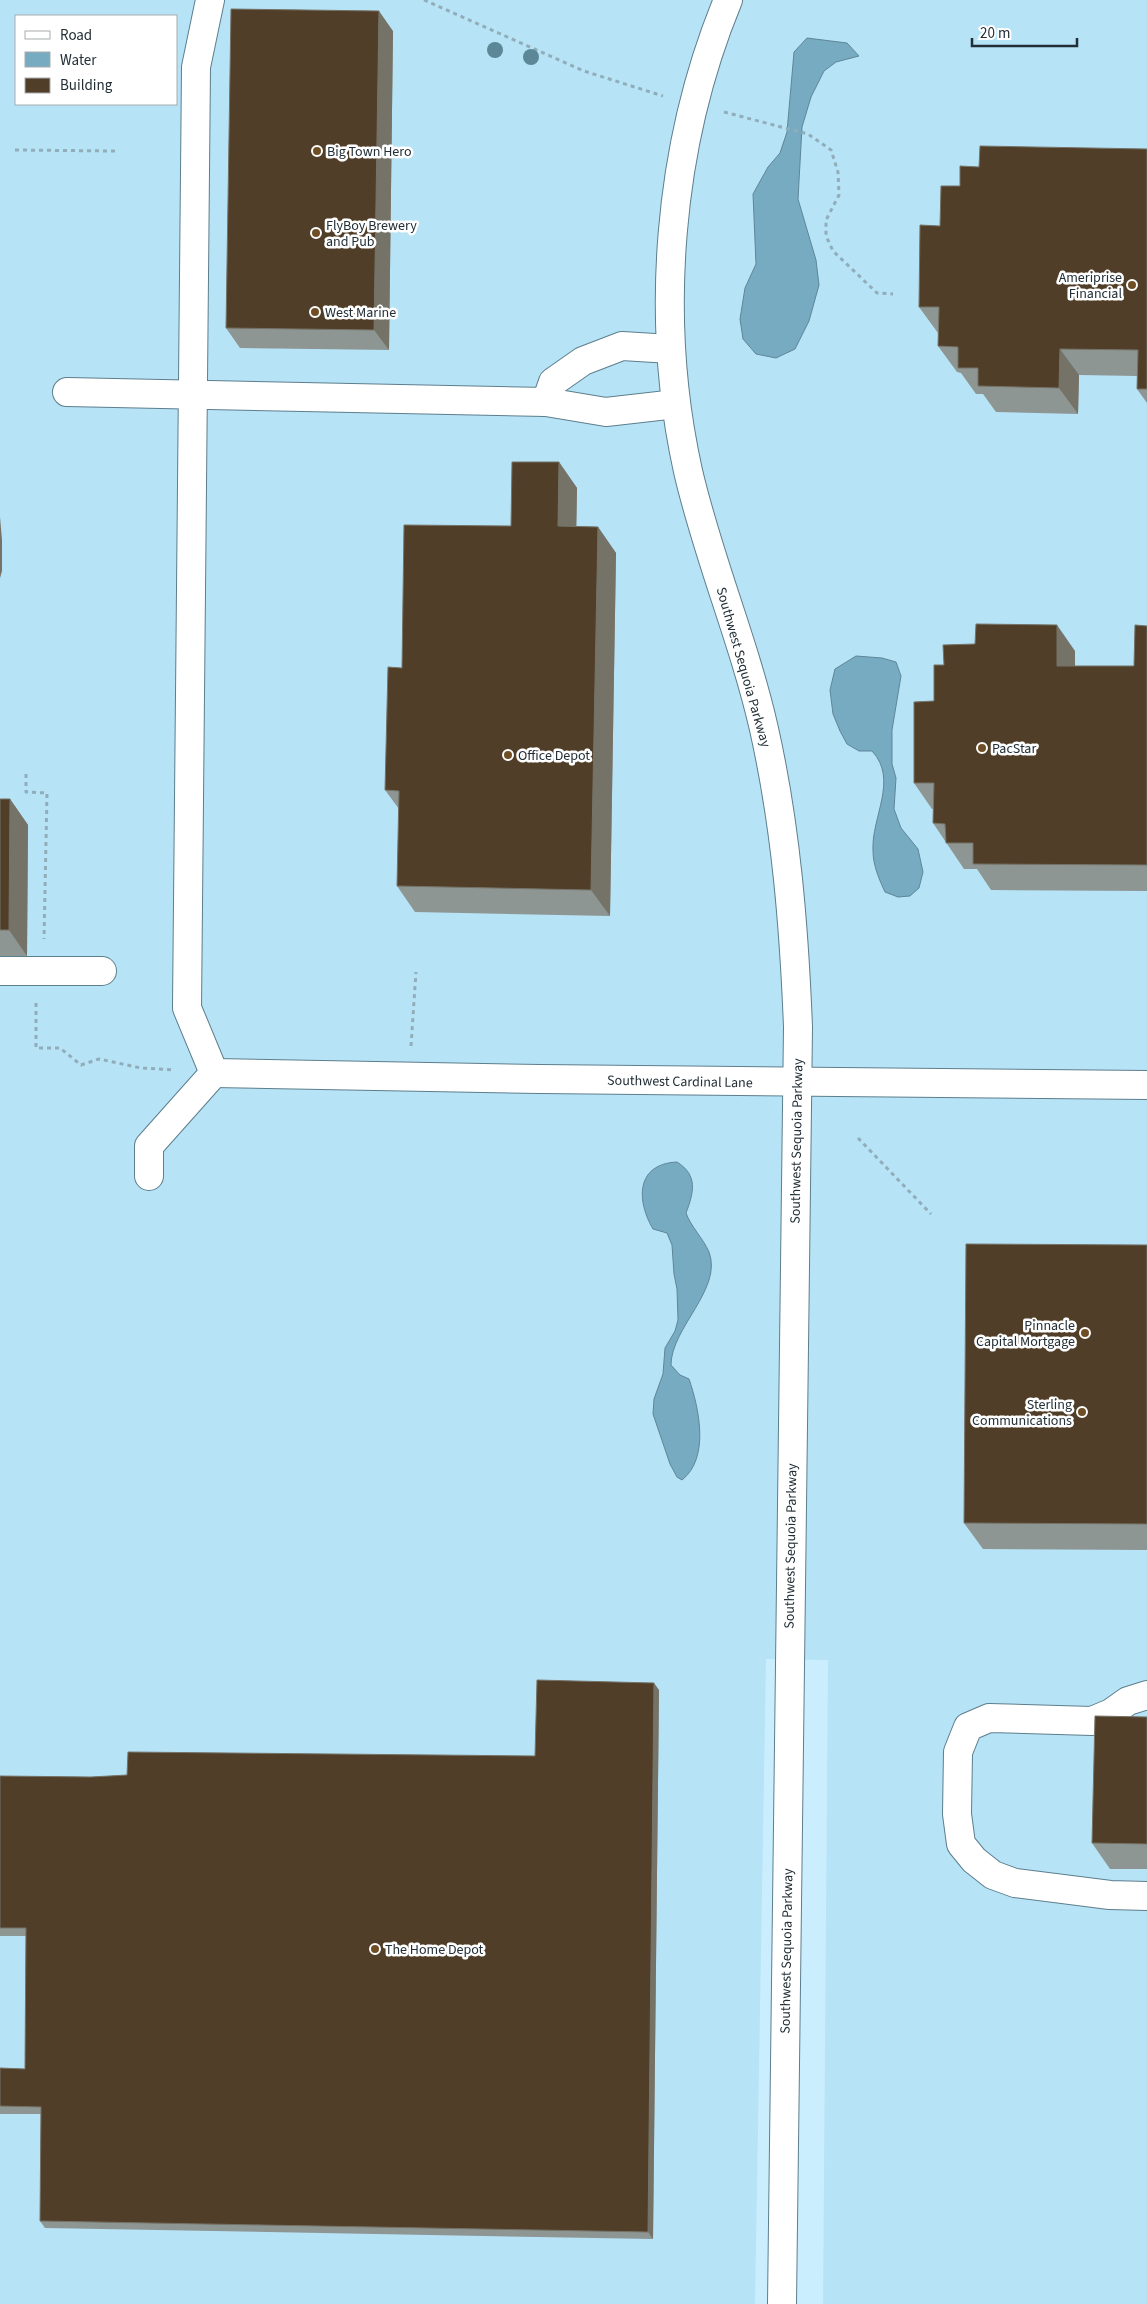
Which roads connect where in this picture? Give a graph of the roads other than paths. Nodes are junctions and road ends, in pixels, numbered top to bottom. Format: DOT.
graph roads {
  1 [pos="210,0"];
  2 [pos="728,0"];
  3 [pos="671,349"];
  4 [pos="67,392"];
  5 [pos="193,394"];
  6 [pos="546,402"];
  7 [pos="676,404"];
  8 [pos="102,970"];
  9 [pos="0,971"];
  10 [pos="214,1073"];
  11 [pos="797,1082"];
  12 [pos="1147,1085"];
  13 [pos="149,1176"];
  14 [pos="1147,1695"];
  15 [pos="1147,1896"];
  16 [pos="782,2304"];
  1 -- 5 [label="street"];
  2 -- 3 [label="street, Southwest Sequoia Parkway"];
  3 -- 6 [label="street"];
  3 -- 7 [label="street, Southwest Sequoia Parkway"];
  4 -- 5 [label="street"];
  5 -- 6 [label="street"];
  5 -- 10 [label="street"];
  6 -- 7 [label="street"];
  7 -- 11 [label="street, Southwest Sequoia Parkway"];
  8 -- 9 [label="street"];
  10 -- 11 [label="street, Southwest Cardinal Lane"];
  10 -- 13 [label="street"];
  11 -- 12 [label="street, Southwest Cardinal Lane"];
  11 -- 16 [label="street, Southwest Sequoia Parkway"];
  14 -- 15 [label="street"];
}
